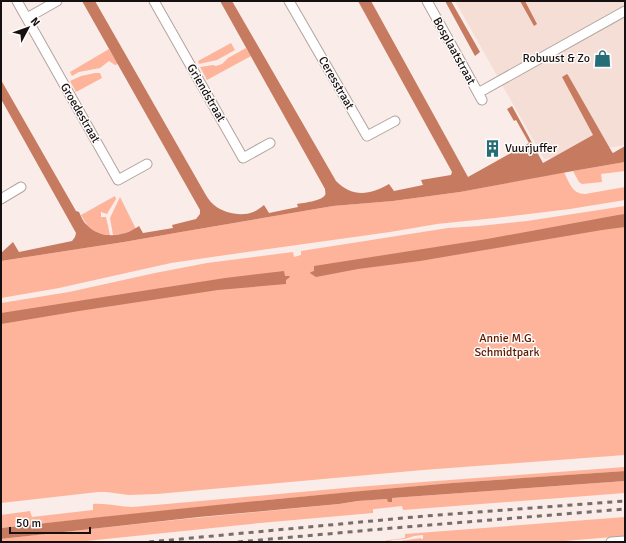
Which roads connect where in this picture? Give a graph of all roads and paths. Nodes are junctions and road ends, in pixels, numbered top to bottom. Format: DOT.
graph roads {
  1 [pos="17,1"];
  2 [pos="56,1"];
  3 [pos="154,1"];
  4 [pos="289,1"];
  5 [pos="427,1"];
  6 [pos="625,11"];
  7 [pos="27,18"];
  8 [pos="394,121"];
  9 [pos="270,143"];
  10 [pos="147,164"];
  11 [pos="21,187"];
  12 [pos="1,199"];
  13 [pos="625,541"];
  14 [pos="611,542"];
  1 -- 7 [label="street, Groedestraat"];
  2 -- 7 [label="street"];
  3 -- 9 [label="street, Griendstraat"];
  4 -- 8 [label="street, Ceresstraat"];
  5 -- 6 [label="street, Bosplaatstraat"];
  7 -- 10 [label="street, Groedestraat"];
  11 -- 12 [label="street"];
  13 -- 14 [label="street"];
}
